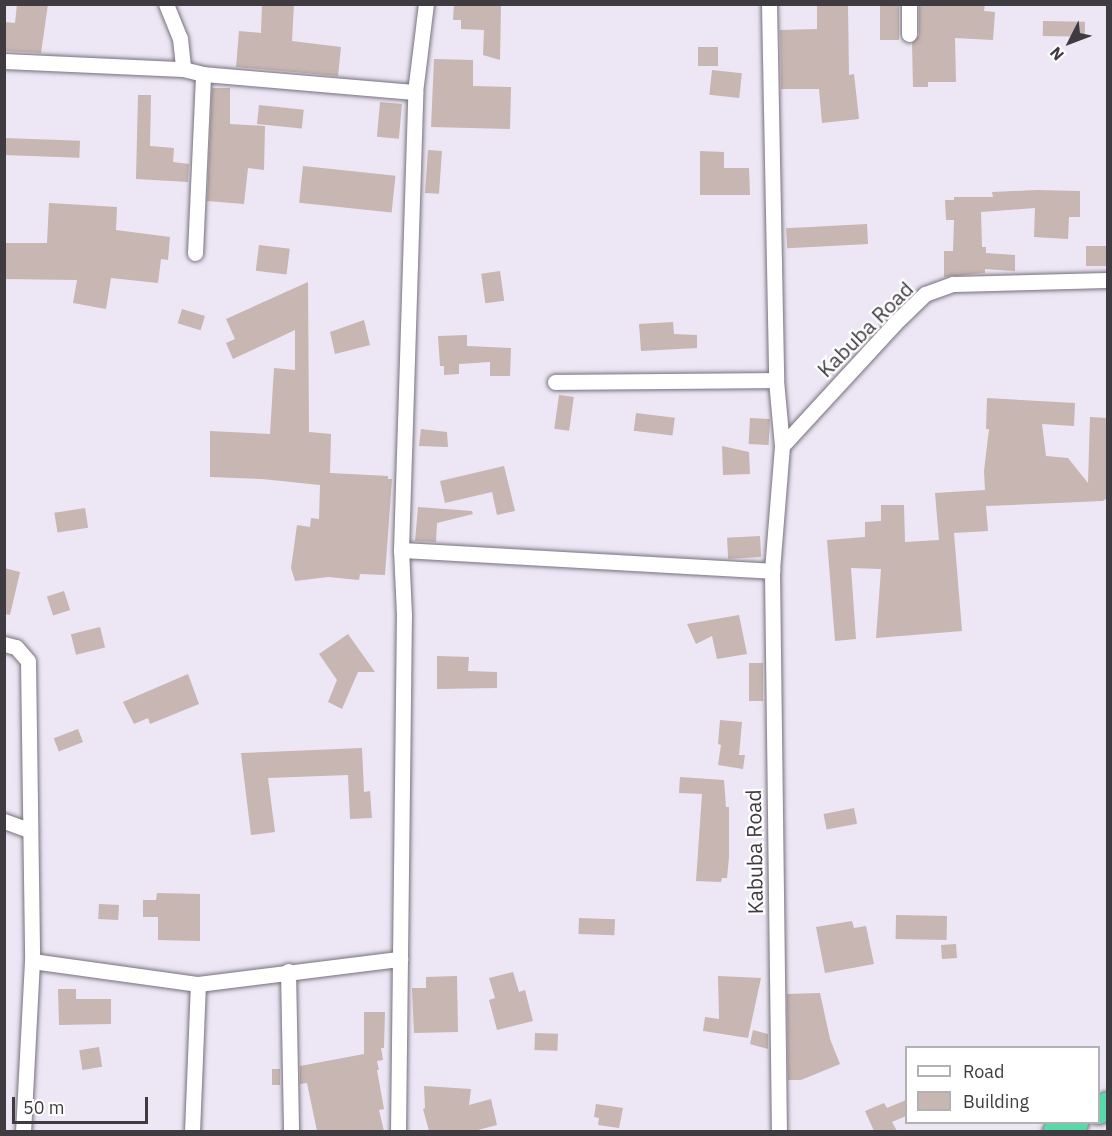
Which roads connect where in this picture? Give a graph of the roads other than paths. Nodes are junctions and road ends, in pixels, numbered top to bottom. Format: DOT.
graph roads {
  1 [pos="166,4"];
  2 [pos="769,4"];
  3 [pos="909,4"];
  4 [pos="424,7"];
  5 [pos="909,34"];
  6 [pos="4,61"];
  7 [pos="183,69"];
  8 [pos="203,74"];
  9 [pos="415,92"];
  10 [pos="195,253"];
  11 [pos="1107,280"];
  12 [pos="776,380"];
  13 [pos="555,382"];
  14 [pos="782,446"];
  15 [pos="401,550"];
  16 [pos="772,571"];
  17 [pos="4,644"];
  18 [pos="4,821"];
  19 [pos="29,830"];
  20 [pos="400,959"];
  21 [pos="32,960"];
  22 [pos="288,971"];
  23 [pos="198,984"];
  24 [pos="1070,1124"];
  25 [pos="23,1131"];
  26 [pos="192,1131"];
  27 [pos="291,1131"];
  28 [pos="398,1131"];
  29 [pos="779,1131"];
  30 [pos="1056,1131"];
  1 -- 7 [label="street"];
  2 -- 12 [label="street, Kabuba Road"];
  3 -- 5 [label="street"];
  4 -- 9 [label="street"];
  6 -- 7 [label="street"];
  7 -- 8 [label="street"];
  8 -- 9 [label="street"];
  8 -- 10 [label="street"];
  9 -- 15 [label="street"];
  11 -- 14 [label="street, Kabuba Road"];
  12 -- 13 [label="street"];
  12 -- 14 [label="street, Kabuba Road"];
  14 -- 16 [label="street, Kabuba Road"];
  15 -- 16 [label="street"];
  15 -- 20 [label="street"];
  16 -- 29 [label="street, Kabuba Road"];
  17 -- 19 [label="street"];
  18 -- 19 [label="street"];
  19 -- 21 [label="street"];
  20 -- 22 [label="street"];
  20 -- 28 [label="street"];
  21 -- 23 [label="street"];
  21 -- 25 [label="street"];
  22 -- 23 [label="street"];
  22 -- 27 [label="street"];
  23 -- 26 [label="street"];
  24 -- 30 [label="highway"];
}
